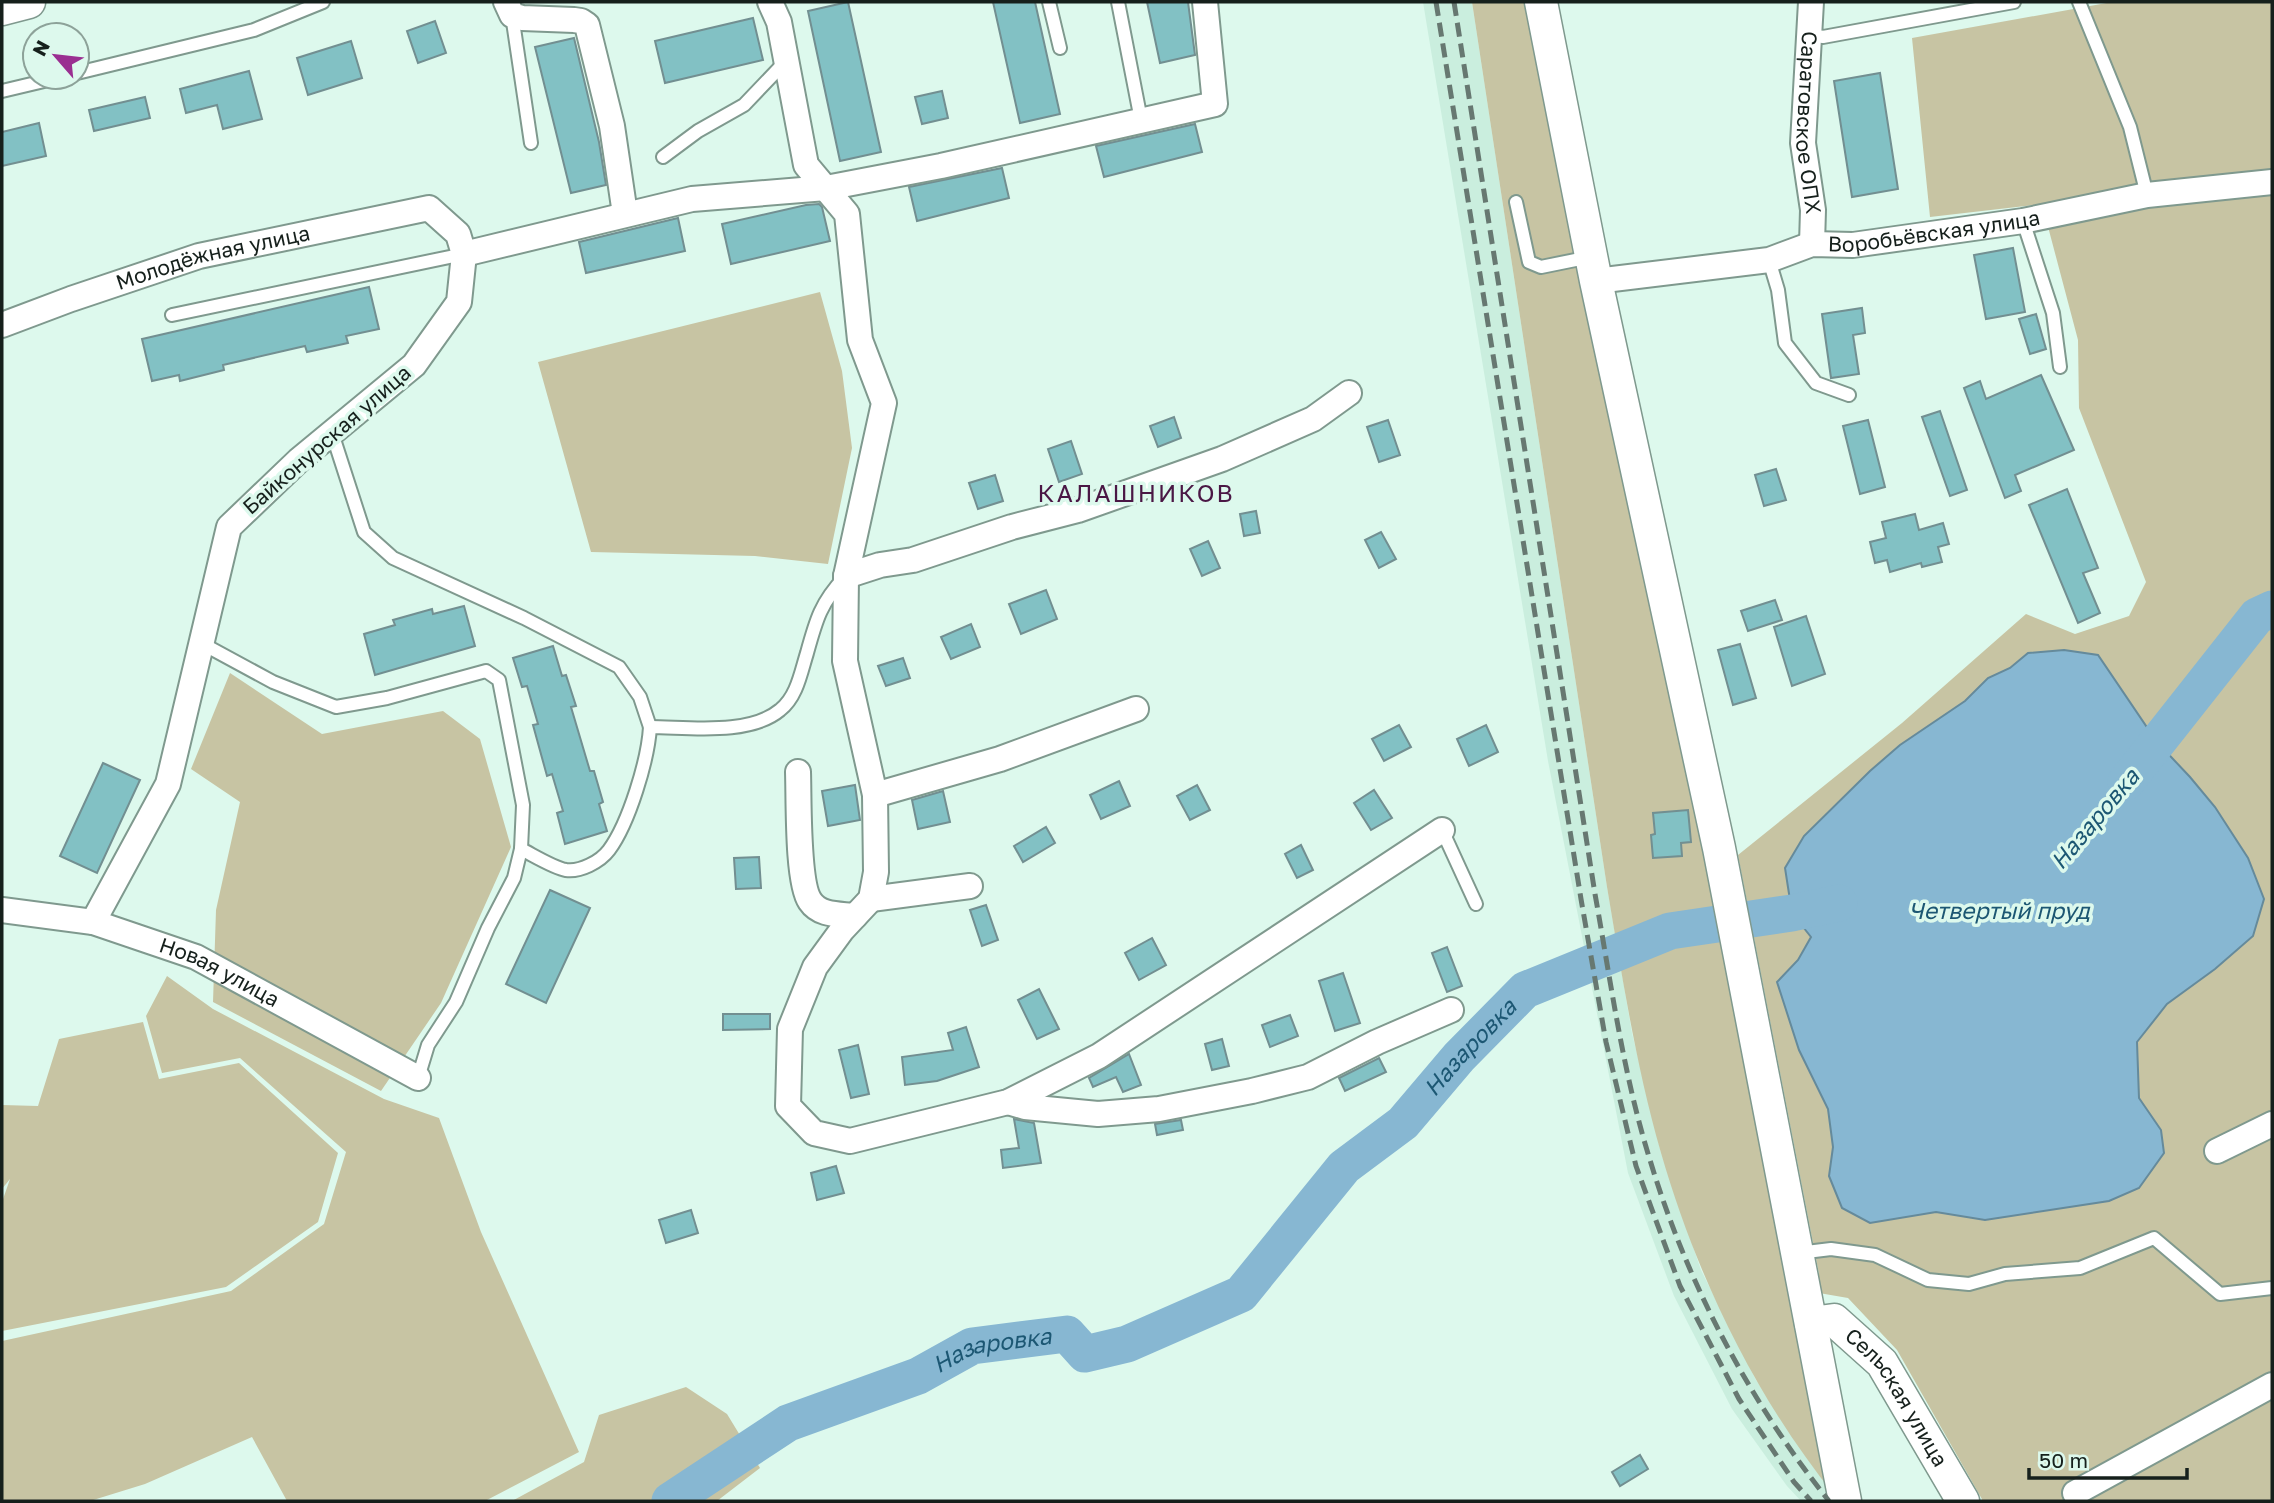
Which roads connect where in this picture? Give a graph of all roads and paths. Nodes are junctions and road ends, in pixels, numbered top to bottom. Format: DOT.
graph roads {
  1 [pos="29,2"];
  2 [pos="323,2"];
  3 [pos="769,2"];
  4 [pos="1049,2"];
  5 [pos="1118,2"];
  6 [pos="1205,2"];
  7 [pos="1541,2"];
  8 [pos="1811,2"];
  9 [pos="2014,2"];
  10 [pos="2079,2"];
  11 [pos="2,9"];
  12 [pos="509,9"];
  13 [pos="1811,35"];
  14 [pos="1060,48"];
  15 [pos="786,61"];
  16 [pos="91,70"];
  17 [pos="21,86"];
  18 [pos="2,91"];
  19 [pos="1141,120"];
  20 [pos="530,143"];
  21 [pos="663,157"];
  22 [pos="2272,182"];
  23 [pos="826,188"];
  24 [pos="2147,195"];
  25 [pos="1516,202"];
  26 [pos="625,215"];
  27 [pos="2023,220"];
  28 [pos="1812,244"];
  29 [pos="464,254"];
  30 [pos="1769,260"];
  31 [pos="1593,269"];
  32 [pos="172,315"];
  33 [pos="2,325"];
  34 [pos="2060,366"];
  35 [pos="1349,393"];
  36 [pos="1849,395"];
  37 [pos="332,433"];
  38 [pos="846,576"];
  39 [pos="201,643"];
  40 [pos="1136,709"];
  41 [pos="650,727"];
  42 [pos="798,772"];
  43 [pos="875,795"];
  44 [pos="1442,830"];
  45 [pos="522,849"];
  46 [pos="970,886"];
  47 [pos="1476,904"];
  48 [pos="863,907"];
  49 [pos="2,911"];
  50 [pos="93,922"];
  51 [pos="1451,1010"];
  52 [pos="418,1078"];
  53 [pos="1008,1102"];
  54 [pos="2272,1124"];
  55 [pos="2217,1151"];
  56 [pos="1798,1253"];
  57 [pos="2272,1288"];
  58 [pos="1811,1323"];
  59 [pos="2272,1385"];
  60 [pos="2075,1493"];
  61 [pos="1845,1501"];
  62 [pos="1963,1501"];
  1 -- 11 [label="street"];
  2 -- 16 [label="lane"];
  3 -- 15 [label="street"];
  4 -- 14 [label="lane"];
  5 -- 19 [label="lane"];
  6 -- 19 [label="street"];
  7 -- 31 [label="street"];
  8 -- 13 [label="street, Саратовское ОПХ"];
  9 -- 13 [label="lane"];
  10 -- 24 [label="lane"];
  12 -- 20 [label="lane"];
  12 -- 26 [label="street"];
  13 -- 28 [label="street, Саратовское ОПХ"];
  15 -- 21 [label="lane"];
  15 -- 23 [label="street"];
  17 -- 18 [label="lane"];
  19 -- 23 [label="street"];
  22 -- 24 [label="street, Воробьёвская улица"];
  23 -- 26 [label="street"];
  23 -- 38 [label="street"];
  24 -- 27 [label="street, Воробьёвская улица"];
  25 -- 31 [label="lane"];
  26 -- 29 [label="street"];
  27 -- 28 [label="street, Воробьёвская улица"];
  27 -- 34 [label="lane"];
  28 -- 30 [label="street, Воробьёвская улица"];
  29 -- 32 [label="lane"];
  29 -- 33 [label="street, Молодёжная улица"];
  29 -- 37 [label="street, Байконурская улица"];
  30 -- 31 [label="street, Воробьёвская улица"];
  30 -- 36 [label="lane"];
  31 -- 56 [label="street"];
  35 -- 38 [label="street"];
  37 -- 39 [label="street, Байконурская улица"];
  37 -- 41 [label="lane"];
  38 -- 41 [label="lane"];
  38 -- 43 [label="street"];
  39 -- 45 [label="lane"];
  39 -- 50 [label="street, Байконурская улица"];
  40 -- 43 [label="street"];
  41 -- 45 [label="lane"];
  42 -- 48 [label="street"];
  43 -- 48 [label="street"];
  44 -- 47 [label="lane"];
  44 -- 53 [label="street"];
  45 -- 52 [label="lane"];
  46 -- 48 [label="street"];
  48 -- 53 [label="street"];
  49 -- 50 [label="street, Новая улица"];
  50 -- 52 [label="street, Новая улица"];
  51 -- 53 [label="street"];
  54 -- 55 [label="street"];
  56 -- 57 [label="lane"];
  56 -- 58 [label="street"];
  58 -- 61 [label="street"];
  58 -- 62 [label="street, Сельская улица"];
  59 -- 60 [label="street"];
}
